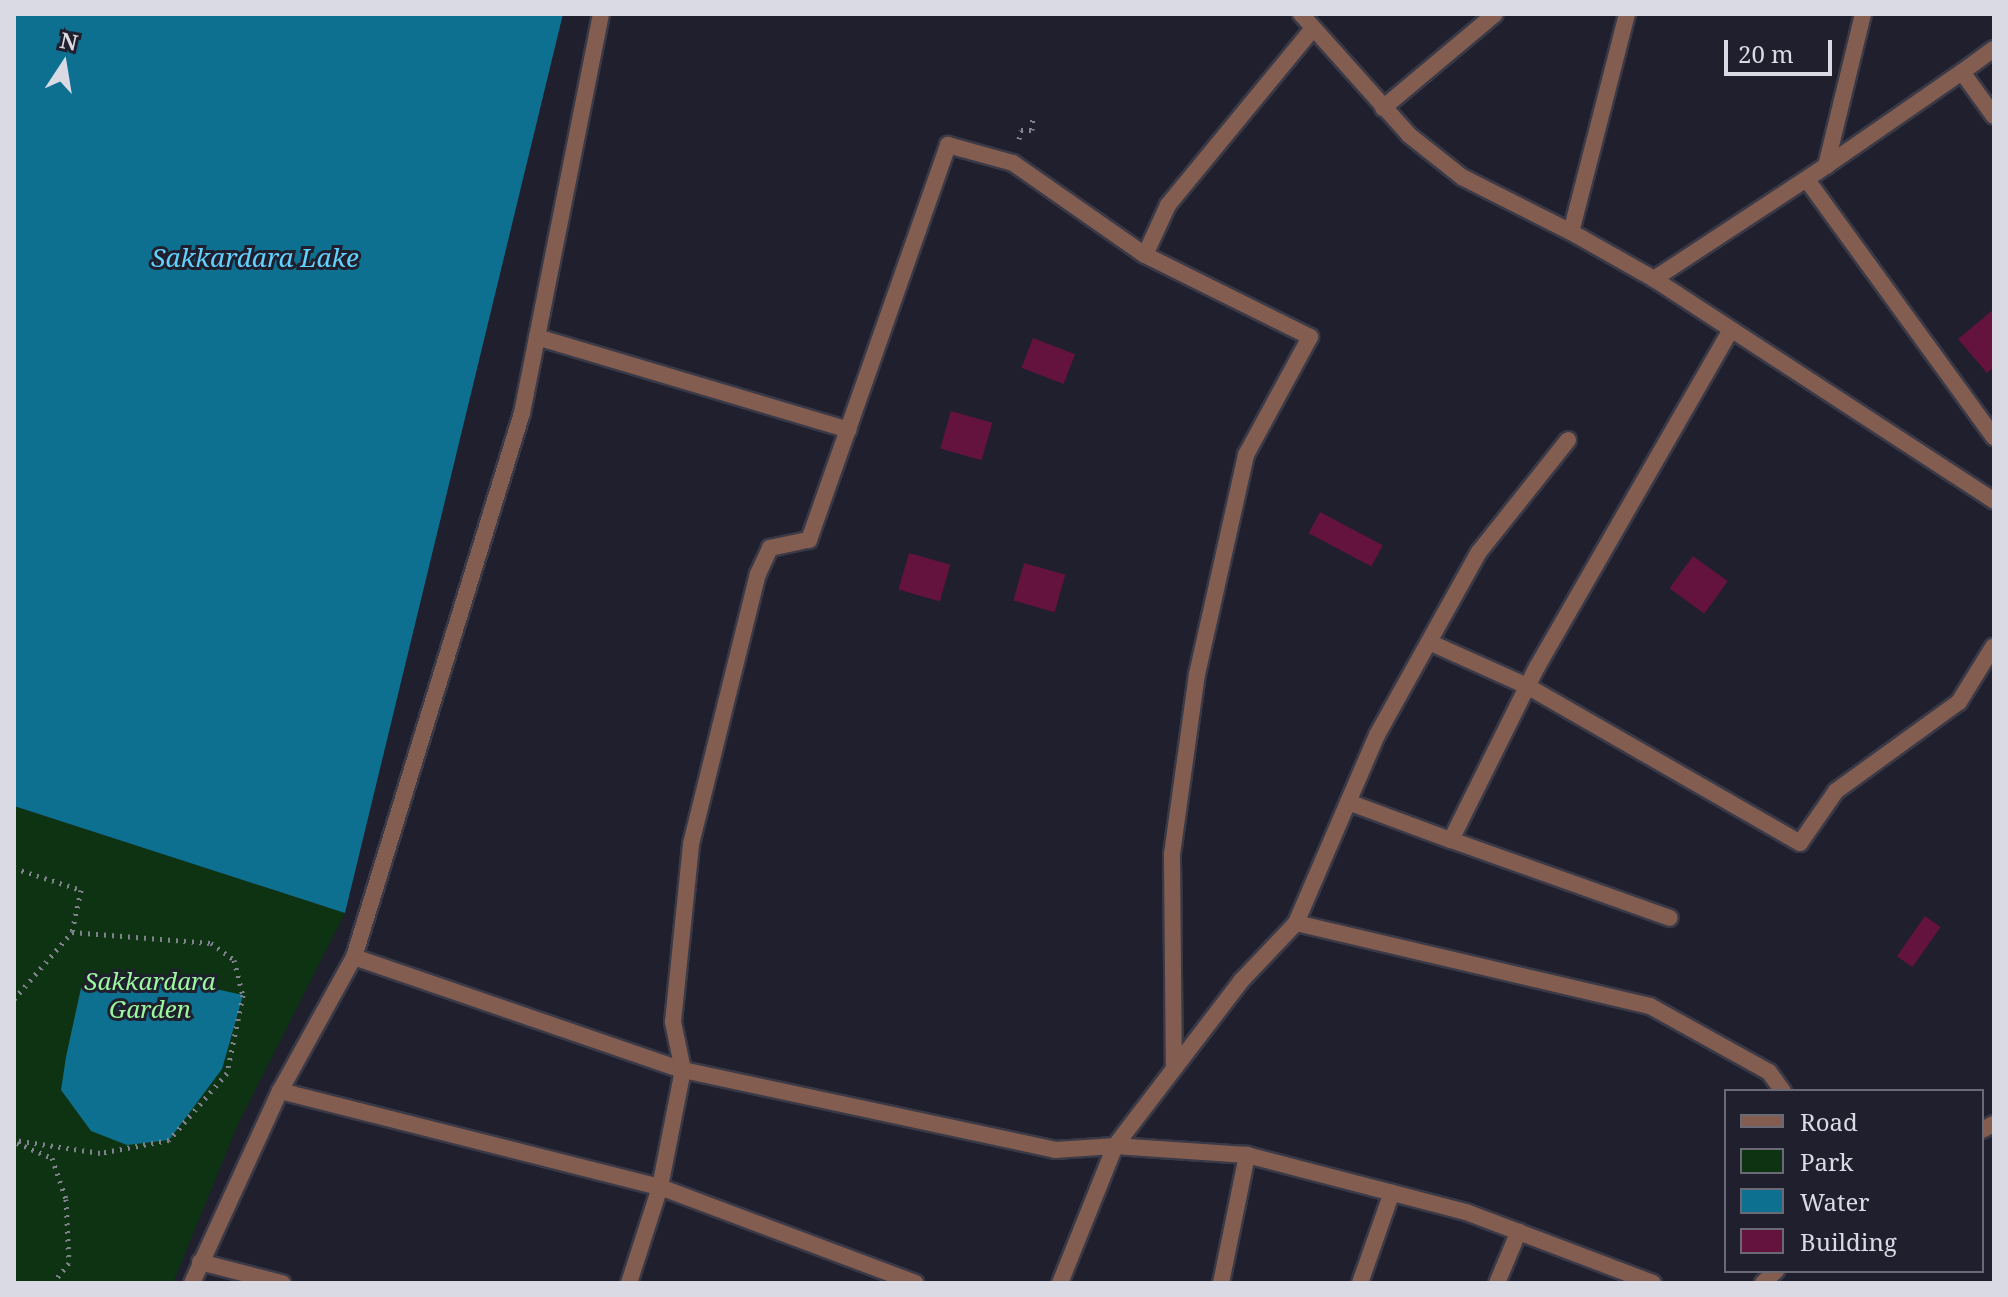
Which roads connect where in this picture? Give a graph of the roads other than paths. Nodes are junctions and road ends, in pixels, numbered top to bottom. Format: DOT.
graph roads {
  1 [pos="601,14"];
  2 [pos="1301,14"];
  3 [pos="1495,14"];
  4 [pos="1627,14"];
  5 [pos="1863,14"];
  6 [pos="1312,30"];
  7 [pos="1994,49"];
  8 [pos="1962,72"];
  9 [pos="1383,108"];
  10 [pos="1994,116"];
  11 [pos="1826,166"];
  12 [pos="1807,180"];
  13 [pos="1571,232"];
  14 [pos="1145,255"];
  15 [pos="1654,279"];
  16 [pos="1731,330"];
  17 [pos="537,337"];
  18 [pos="848,430"];
  19 [pos="1994,437"];
  20 [pos="1568,440"];
  21 [pos="1994,501"];
  22 [pos="1429,642"];
  23 [pos="1993,647"];
  24 [pos="1527,686"];
  25 [pos="1348,802"];
  26 [pos="1451,840"];
  27 [pos="1670,918"];
  28 [pos="1296,923"];
  29 [pos="354,957"];
  30 [pos="1174,1068"];
  31 [pos="683,1070"];
  32 [pos="1782,1089"];
  33 [pos="280,1091"];
  34 [pos="1115,1146"];
  35 [pos="1247,1155"];
  36 [pos="660,1187"];
  37 [pos="1392,1192"];
  38 [pos="1519,1231"];
  39 [pos="200,1262"];
  40 [pos="192,1283"];
  41 [pos="282,1283"];
  42 [pos="629,1283"];
  43 [pos="916,1283"];
  44 [pos="1060,1283"];
  45 [pos="1221,1283"];
  46 [pos="1360,1283"];
  47 [pos="1497,1283"];
  48 [pos="1653,1283"];
  1 -- 17 [label="street"];
  2 -- 6 [label="street"];
  3 -- 9 [label="street"];
  4 -- 13 [label="street"];
  5 -- 11 [label="street"];
  6 -- 9 [label="street"];
  6 -- 14 [label="street"];
  7 -- 8 [label="street"];
  8 -- 10 [label="street"];
  8 -- 11 [label="street"];
  9 -- 13 [label="street"];
  11 -- 12 [label="street"];
  12 -- 15 [label="street"];
  12 -- 19 [label="street"];
  13 -- 15 [label="street"];
  14 -- 18 [label="street"];
  14 -- 30 [label="street"];
  15 -- 16 [label="street"];
  16 -- 21 [label="street"];
  16 -- 24 [label="street"];
  17 -- 18 [label="street"];
  17 -- 29 [label="street"];
  18 -- 31 [label="street"];
  20 -- 22 [label="street"];
  22 -- 24 [label="street"];
  22 -- 25 [label="street"];
  23 -- 24 [label="street"];
  24 -- 26 [label="street"];
  25 -- 26 [label="street"];
  25 -- 28 [label="street"];
  26 -- 27 [label="street"];
  28 -- 30 [label="street"];
  28 -- 32 [label="street"];
  29 -- 31 [label="street"];
  29 -- 33 [label="street"];
  30 -- 34 [label="street"];
  31 -- 34 [label="street"];
  31 -- 36 [label="street"];
  33 -- 36 [label="street"];
  33 -- 39 [label="street"];
  34 -- 35 [label="street"];
  34 -- 44 [label="street"];
  35 -- 37 [label="street"];
  35 -- 45 [label="street"];
  36 -- 42 [label="street"];
  36 -- 43 [label="street"];
  37 -- 38 [label="street"];
  37 -- 46 [label="street"];
  38 -- 47 [label="street"];
  38 -- 48 [label="street"];
  39 -- 40 [label="street"];
  39 -- 41 [label="street"];
}
